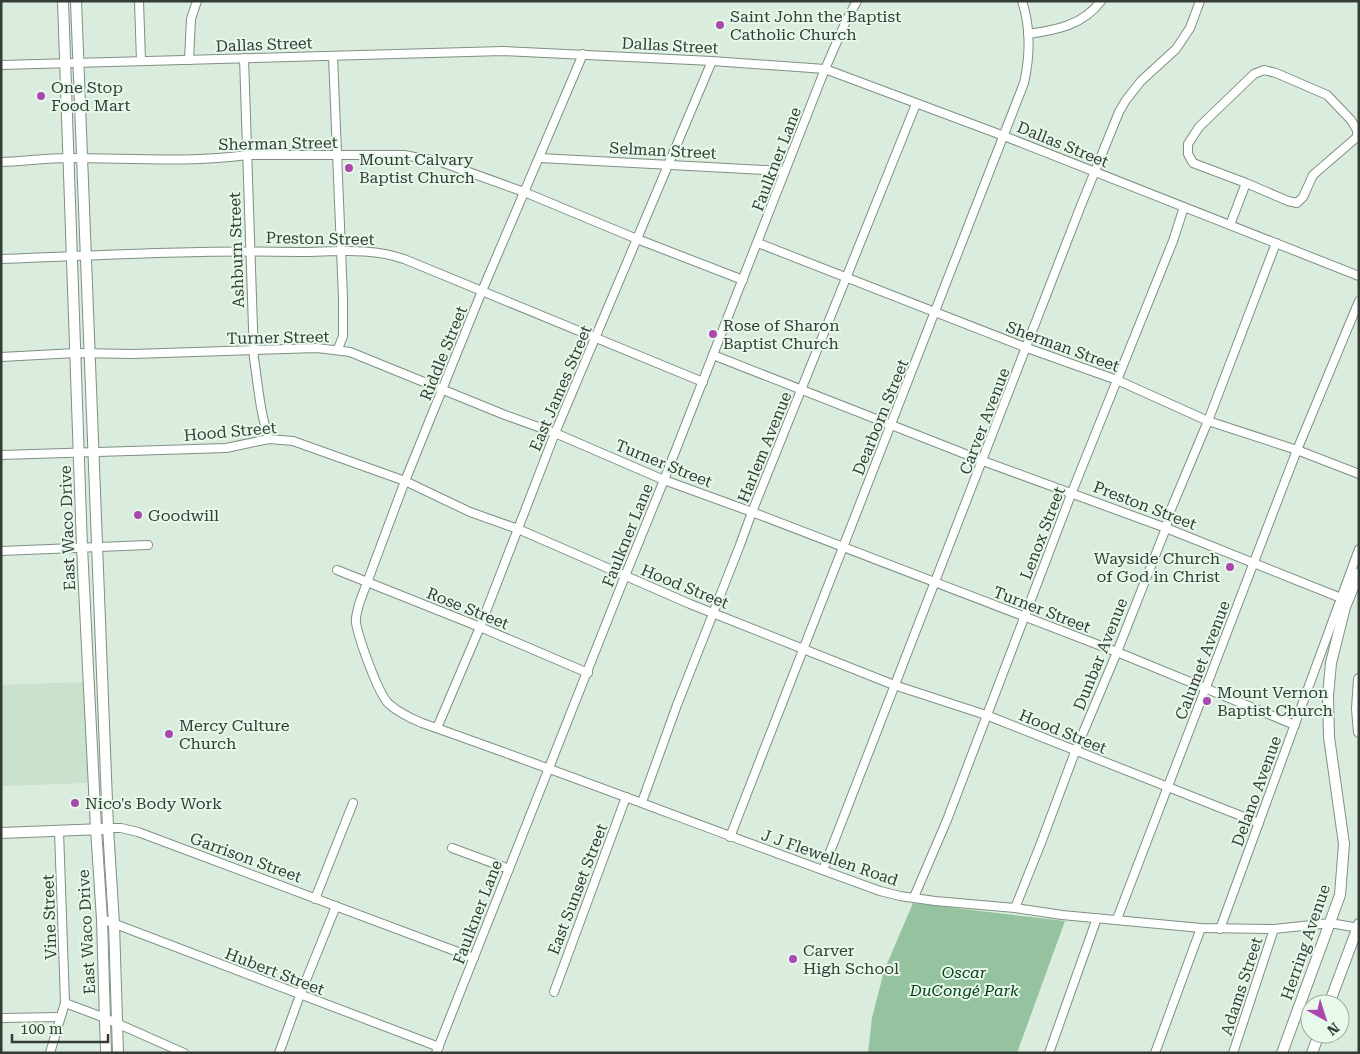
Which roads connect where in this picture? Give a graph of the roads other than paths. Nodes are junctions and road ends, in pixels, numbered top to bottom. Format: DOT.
graph roads {
  1 [pos="63,1"];
  2 [pos="76,1"];
  3 [pos="139,1"];
  4 [pos="197,1"];
  5 [pos="857,1"];
  6 [pos="1022,1"];
  7 [pos="1101,1"];
  8 [pos="1200,1"];
  9 [pos="1028,34"];
  10 [pos="583,54"];
  11 [pos="333,56"];
  12 [pos="244,58"];
  13 [pos="189,60"];
  14 [pos="141,61"];
  15 [pos="712,61"];
  16 [pos="78,62"];
  17 [pos="65,63"];
  18 [pos="1,65"];
  19 [pos="826,69"];
  20 [pos="916,104"];
  21 [pos="1004,136"];
  22 [pos="247,155"];
  23 [pos="338,156"];
  24 [pos="69,158"];
  25 [pos="82,158"];
  26 [pos="540,158"];
  27 [pos="1,162"];
  28 [pos="668,164"];
  29 [pos="785,171"];
  30 [pos="1095,172"];
  31 [pos="1246,183"];
  32 [pos="524,192"];
  33 [pos="1184,207"];
  34 [pos="1230,225"];
  35 [pos="637,239"];
  36 [pos="758,243"];
  37 [pos="1276,243"];
  38 [pos="250,251"];
  39 [pos="341,252"];
  40 [pos="86,255"];
  41 [pos="72,256"];
  42 [pos="1,259"];
  43 [pos="1359,276"];
  44 [pos="845,278"];
  45 [pos="743,280"];
  46 [pos="482,292"];
  47 [pos="1359,301"];
  48 [pos="936,313"];
  49 [pos="596,338"];
  50 [pos="1027,348"];
  51 [pos="254,350"];
  52 [pos="338,350"];
  53 [pos="76,353"];
  54 [pos="89,353"];
  55 [pos="713,355"];
  56 [pos="1,357"];
  57 [pos="1117,380"];
  58 [pos="703,382"];
  59 [pos="443,390"];
  60 [pos="802,390"];
  61 [pos="1208,420"];
  62 [pos="892,425"];
  63 [pos="555,433"];
  64 [pos="269,439"];
  65 [pos="1297,450"];
  66 [pos="94,452"];
  67 [pos="80,453"];
  68 [pos="1,455"];
  69 [pos="983,461"];
  70 [pos="1359,474"];
  71 [pos="664,480"];
  72 [pos="405,481"];
  73 [pos="1072,492"];
  74 [pos="752,512"];
  75 [pos="1166,528"];
  76 [pos="518,529"];
  77 [pos="148,544"];
  78 [pos="97,547"];
  79 [pos="82,548"];
  80 [pos="842,548"];
  81 [pos="1359,549"];
  82 [pos="1,551"];
  83 [pos="1255,564"];
  84 [pos="337,570"];
  85 [pos="1359,573"];
  86 [pos="625,576"];
  87 [pos="366,582"];
  88 [pos="935,583"];
  89 [pos="1341,598"];
  90 [pos="714,613"];
  91 [pos="1025,617"];
  92 [pos="480,627"];
  93 [pos="805,648"];
  94 [pos="1117,652"];
  95 [pos="371,666"];
  96 [pos="588,673"];
  97 [pos="1359,679"];
  98 [pos="894,684"];
  99 [pos="1206,687"];
  100 [pos="986,715"];
  101 [pos="1294,725"];
  102 [pos="437,728"];
  103 [pos="1358,728"];
  104 [pos="1359,732"];
  105 [pos="1075,752"];
  106 [pos="549,770"];
  107 [pos="1168,787"];
  108 [pos="626,797"];
  109 [pos="642,802"];
  110 [pos="353,803"];
  111 [pos="1259,823"];
  112 [pos="108,828"];
  113 [pos="96,829"];
  114 [pos="59,831"];
  115 [pos="1,833"];
  116 [pos="730,837"];
  117 [pos="452,848"];
  118 [pos="508,868"];
  119 [pos="823,870"];
  120 [pos="914,897"];
  121 [pos="315,898"];
  122 [pos="336,906"];
  123 [pos="1016,908"];
  124 [pos="1096,918"];
  125 [pos="102,919"];
  126 [pos="1117,919"];
  127 [pos="1330,923"];
  128 [pos="114,924"];
  129 [pos="1358,926"];
  130 [pos="1201,928"];
  131 [pos="1220,929"];
  132 [pos="1274,929"];
  133 [pos="474,958"];
  134 [pos="554,992"];
  135 [pos="1333,994"];
  136 [pos="300,995"];
  137 [pos="65,1003"];
  138 [pos="60,1016"];
  139 [pos="1,1018"];
  140 [pos="105,1018"];
  141 [pos="117,1024"];
  142 [pos="437,1050"];
  143 [pos="50,1053"];
  144 [pos="106,1053"];
  145 [pos="118,1053"];
  146 [pos="184,1053"];
  147 [pos="279,1053"];
  148 [pos="1049,1053"];
  149 [pos="1155,1053"];
  150 [pos="1233,1053"];
  151 [pos="1282,1053"];
  1 -- 17 [label="main road, East Waco Drive"];
  2 -- 16 [label="main road, East Waco Drive"];
  3 -- 14 [label="street"];
  4 -- 13 [label="street"];
  5 -- 19 [label="street, Faulkner Lane"];
  6 -- 9 [label="street, Dearborn Street"];
  7 -- 9 [label="street"];
  8 -- 30 [label="street, Carver Avenue"];
  9 -- 21 [label="street, Dearborn Street"];
  10 -- 11 [label="street, Dallas Street"];
  10 -- 15 [label="street, Dallas Street"];
  10 -- 26 [label="street, Riddle Street"];
  11 -- 12 [label="street, Dallas Street"];
  11 -- 23 [label="street"];
  12 -- 13 [label="street, Dallas Street"];
  12 -- 22 [label="street, Ashburn Street"];
  13 -- 14 [label="street, Dallas Street"];
  14 -- 16 [label="street, Dallas Street"];
  15 -- 19 [label="street, Dallas Street"];
  15 -- 28 [label="street, East James Street"];
  16 -- 17 [label="street, Dallas Street"];
  16 -- 25 [label="main road, East Waco Drive"];
  17 -- 18 [label="street, Dallas Street"];
  17 -- 24 [label="main road, East Waco Drive"];
  19 -- 20 [label="street, Dallas Street"];
  19 -- 29 [label="street, Faulkner Lane"];
  20 -- 21 [label="street, Dallas Street"];
  20 -- 44 [label="street, Harlem Avenue"];
  21 -- 30 [label="street, Dallas Street"];
  21 -- 48 [label="street, Dearborn Street"];
  22 -- 23 [label="street, Sherman Street"];
  22 -- 25 [label="street, Sherman Street"];
  22 -- 38 [label="street, Ashburn Street"];
  23 -- 32 [label="street, Sherman Street"];
  23 -- 39 [label="street"];
  24 -- 25 [label="street, Sherman Street"];
  24 -- 27 [label="street, Sherman Street"];
  24 -- 41 [label="main road, East Waco Drive"];
  25 -- 40 [label="main road, East Waco Drive"];
  26 -- 28 [label="street, Selman Street"];
  26 -- 32 [label="street, Riddle Street"];
  28 -- 29 [label="street, Selman Street"];
  28 -- 35 [label="street, East James Street"];
  29 -- 36 [label="street, Faulkner Lane"];
  30 -- 33 [label="street, Dallas Street"];
  30 -- 50 [label="street, Carver Avenue"];
  31 -- 31 [label="street"];
  31 -- 34 [label="street"];
  32 -- 35 [label="street, Sherman Street"];
  32 -- 46 [label="street, Riddle Street"];
  33 -- 34 [label="street, Dallas Street"];
  33 -- 57 [label="street, Lenox Street"];
  34 -- 37 [label="street, Dallas Street"];
  35 -- 45 [label="street, Sherman Street"];
  35 -- 49 [label="street, East James Street"];
  36 -- 44 [label="street, Sherman Street"];
  36 -- 45 [label="street, Faulkner Lane"];
  37 -- 43 [label="street, Dallas Street"];
  37 -- 61 [label="street, Dunbar Avenue"];
  38 -- 39 [label="street, Preston Street"];
  38 -- 40 [label="street, Preston Street"];
  38 -- 51 [label="street, Ashburn Street"];
  39 -- 46 [label="street, Preston Street"];
  39 -- 52 [label="street"];
  40 -- 41 [label="street, Preston Street"];
  40 -- 54 [label="main road, East Waco Drive"];
  41 -- 42 [label="street, Preston Street"];
  41 -- 53 [label="main road, East Waco Drive"];
  44 -- 48 [label="street, Sherman Street"];
  44 -- 60 [label="street, Harlem Avenue"];
  45 -- 55 [label="street, Faulkner Lane"];
  46 -- 49 [label="street, Preston Street"];
  46 -- 59 [label="street, Riddle Street"];
  47 -- 65 [label="street, Calumet Avenue"];
  48 -- 50 [label="street, Sherman Street"];
  48 -- 62 [label="street, Dearborn Street"];
  49 -- 58 [label="street, Preston Street"];
  49 -- 63 [label="street, East James Street"];
  50 -- 57 [label="street, Sherman Street"];
  50 -- 69 [label="street, Carver Avenue"];
  51 -- 52 [label="street, Turner Street"];
  51 -- 54 [label="street, Turner Street"];
  51 -- 64 [label="street, Ashburn Street"];
  52 -- 59 [label="street, Turner Street"];
  53 -- 54 [label="street, Turner Street"];
  53 -- 56 [label="street, Turner Street"];
  53 -- 67 [label="main road, East Waco Drive"];
  54 -- 66 [label="main road, East Waco Drive"];
  55 -- 58 [label="street, Faulkner Lane"];
  55 -- 60 [label="street, Preston Street"];
  57 -- 61 [label="street, Sherman Street"];
  57 -- 73 [label="street, Lenox Street"];
  58 -- 71 [label="street, Faulkner Lane"];
  59 -- 63 [label="street, Turner Street"];
  59 -- 72 [label="street, Riddle Street"];
  60 -- 62 [label="street, Preston Street"];
  60 -- 74 [label="street, Harlem Avenue"];
  61 -- 65 [label="street, Sherman Street"];
  61 -- 75 [label="street, Dunbar Avenue"];
  62 -- 69 [label="street, Preston Street"];
  62 -- 80 [label="street, Dearborn Street"];
  63 -- 71 [label="street, Turner Street"];
  63 -- 76 [label="street, East James Street"];
  64 -- 66 [label="street, Hood Street"];
  64 -- 72 [label="street, Hood Street"];
  65 -- 70 [label="street, Sherman Street"];
  65 -- 83 [label="street, Calumet Avenue"];
  66 -- 67 [label="street, Hood Street"];
  66 -- 78 [label="main road, East Waco Drive"];
  67 -- 68 [label="street, Hood Street"];
  67 -- 79 [label="main road, East Waco Drive"];
  69 -- 73 [label="street, Preston Street"];
  69 -- 88 [label="street, Carver Avenue"];
  71 -- 74 [label="street, Turner Street"];
  71 -- 86 [label="street, Faulkner Lane"];
  72 -- 76 [label="street, Hood Street"];
  72 -- 87 [label="street, Riddle Street"];
  73 -- 75 [label="street, Preston Street"];
  73 -- 91 [label="street, Lenox Street"];
  74 -- 80 [label="street, Turner Street"];
  74 -- 90 [label="street, Harlem Avenue"];
  75 -- 83 [label="street, Preston Street"];
  75 -- 94 [label="street, Dunbar Avenue"];
  76 -- 86 [label="street, Hood Street"];
  76 -- 92 [label="street, East James Street"];
  77 -- 78 [label="street"];
  78 -- 79 [label="street"];
  78 -- 112 [label="main road, East Waco Drive"];
  79 -- 82 [label="street"];
  79 -- 113 [label="main road, East Waco Drive"];
  80 -- 88 [label="street, Turner Street"];
  80 -- 93 [label="street, Dearborn Street"];
  81 -- 89 [label="street, Delano Avenue"];
  83 -- 89 [label="street, Preston Street"];
  83 -- 99 [label="street, Calumet Avenue"];
  84 -- 87 [label="street, Rose Street"];
  85 -- 127 [label="main road, Herring Avenue"];
  86 -- 90 [label="street, Hood Street"];
  86 -- 96 [label="street, Faulkner Lane"];
  87 -- 92 [label="street, Rose Street"];
  87 -- 95 [label="street, Riddle Street"];
  88 -- 91 [label="street, Turner Street"];
  88 -- 98 [label="street, Carver Avenue"];
  89 -- 101 [label="street, Delano Avenue"];
  90 -- 93 [label="street, Hood Street"];
  90 -- 109 [label="street, Harlem Avenue"];
  91 -- 94 [label="street, Turner Street"];
  91 -- 100 [label="street, Lenox Street"];
  92 -- 96 [label="street, Rose Street"];
  92 -- 102 [label="street, East James Street"];
  93 -- 98 [label="street, Hood Street"];
  93 -- 116 [label="street, Dearborn Street"];
  94 -- 99 [label="street, Turner Street"];
  94 -- 105 [label="street, Dunbar Avenue"];
  95 -- 102 [label="street, J J Flewellen Road"];
  96 -- 106 [label="street, Faulkner Lane"];
  97 -- 103 [label="main road"];
  98 -- 100 [label="street, Hood Street"];
  98 -- 119 [label="street, Carver Avenue"];
  99 -- 101 [label="street, Turner Street"];
  99 -- 107 [label="street, Calumet Avenue"];
  100 -- 105 [label="street, Hood Street"];
  100 -- 120 [label="street, Lenox Street"];
  101 -- 111 [label="street, Delano Avenue"];
  102 -- 106 [label="street, J J Flewellen Road"];
  103 -- 104 [label="main road"];
  105 -- 107 [label="street, Hood Street"];
  105 -- 123 [label="street, Dunbar Avenue"];
  106 -- 108 [label="street, J J Flewellen Road"];
  106 -- 118 [label="street, Faulkner Lane"];
  107 -- 111 [label="street, Hood Street"];
  107 -- 126 [label="street, Calumet Avenue"];
  108 -- 109 [label="street, J J Flewellen Road"];
  108 -- 134 [label="street, East Sunset Street"];
  109 -- 116 [label="street, J J Flewellen Road"];
  110 -- 121 [label="street"];
  111 -- 131 [label="street, Delano Avenue"];
  112 -- 113 [label="main road, Garrison Street"];
  112 -- 121 [label="street, Garrison Street"];
  112 -- 128 [label="main road, East Waco Drive"];
  113 -- 114 [label="main road, Garrison Street"];
  113 -- 125 [label="main road, East Waco Drive"];
  114 -- 115 [label="main road, Garrison Street"];
  114 -- 137 [label="street, Vine Street"];
  116 -- 119 [label="street, J J Flewellen Road"];
  117 -- 118 [label="street"];
  118 -- 133 [label="street, Faulkner Lane"];
  119 -- 120 [label="street, J J Flewellen Road"];
  120 -- 123 [label="street, J J Flewellen Road"];
  121 -- 122 [label="street, Garrison Street"];
  122 -- 133 [label="street, Garrison Street"];
  122 -- 136 [label="street"];
  123 -- 124 [label="street, J J Flewellen Road"];
  124 -- 126 [label="street, J J Flewellen Road"];
  124 -- 148 [label="street"];
  125 -- 128 [label="street, Hubert Street"];
  125 -- 140 [label="main road, East Waco Drive"];
  126 -- 130 [label="street, J J Flewellen Road"];
  127 -- 129 [label="street, J J Flewellen Road"];
  127 -- 132 [label="street, J J Flewellen Road"];
  127 -- 151 [label="main road, Herring Avenue"];
  128 -- 136 [label="street, Hubert Street"];
  128 -- 141 [label="main road, East Waco Drive"];
  129 -- 135 [label="main road"];
  130 -- 131 [label="street, J J Flewellen Road"];
  130 -- 149 [label="street"];
  131 -- 132 [label="street, J J Flewellen Road"];
  132 -- 150 [label="street, Adams Street"];
  133 -- 142 [label="street, Faulkner Lane"];
  136 -- 142 [label="street, Hubert Street"];
  136 -- 147 [label="street"];
  137 -- 138 [label="street"];
  137 -- 140 [label="street"];
  138 -- 139 [label="street"];
  138 -- 143 [label="street"];
  140 -- 141 [label="street"];
  140 -- 144 [label="main road, East Waco Drive"];
  141 -- 145 [label="main road, East Waco Drive"];
  141 -- 146 [label="street"];
}
